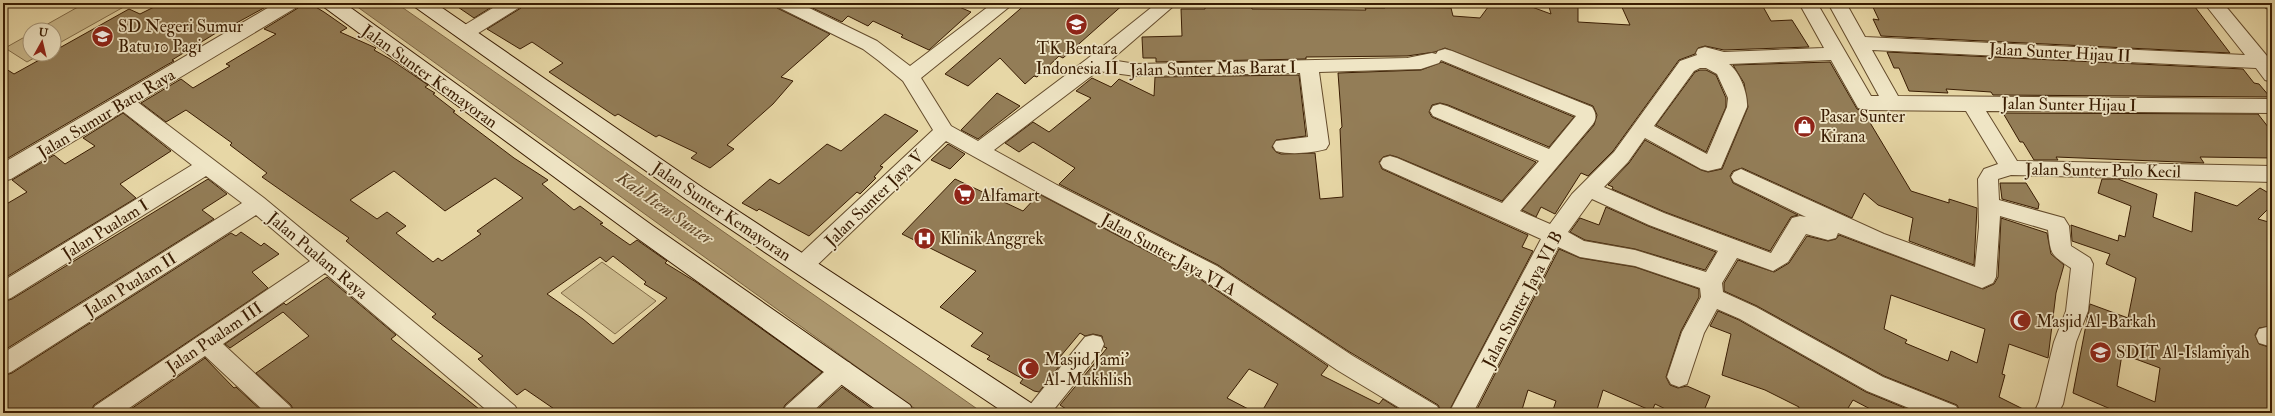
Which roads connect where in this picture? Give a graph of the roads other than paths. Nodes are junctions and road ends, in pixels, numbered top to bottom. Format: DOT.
graph roads {
  1 [pos="290,3"];
  2 [pos="331,3"];
  3 [pos="422,3"];
  4 [pos="514,3"];
  5 [pos="784,3"];
  6 [pos="976,3"];
  7 [pos="1168,3"];
  8 [pos="1808,3"];
  9 [pos="1837,3"];
  10 [pos="2213,3"];
  11 [pos="999,8"];
  12 [pos="465,33"];
  13 [pos="1860,43"];
  14 [pos="1836,54"];
  15 [pos="1706,57"];
  16 [pos="2264,60"];
  17 [pos="1094,64"];
  18 [pos="1309,67"];
  19 [pos="910,76"];
  20 [pos="124,102"];
  21 [pos="1892,103"];
  22 [pos="1971,103"];
  23 [pos="2272,106"];
  24 [pos="1440,111"];
  25 [pos="1642,129"];
  26 [pos="944,131"];
  27 [pos="1284,146"];
  28 [pos="979,151"];
  29 [pos="1551,158"];
  30 [pos="1390,163"];
  31 [pos="207,166"];
  32 [pos="2011,168"];
  33 [pos="3,173"];
  34 [pos="2272,174"];
  35 [pos="1741,177"];
  36 [pos="1589,189"];
  37 [pos="257,204"];
  38 [pos="1991,206"];
  39 [pos="1506,214"];
  40 [pos="1834,222"];
  41 [pos="1554,235"];
  42 [pos="1731,248"];
  43 [pos="326,262"];
  44 [pos="803,265"];
  45 [pos="1711,290"];
  46 [pos="3,292"];
  47 [pos="206,342"];
  48 [pos="1093,344"];
  49 [pos="3,365"];
  50 [pos="842,370"];
  51 [pos="1679,377"];
  52 [pos="103,413"];
  53 [pos="282,413"];
  54 [pos="508,413"];
  55 [pos="794,413"];
  56 [pos="901,413"];
  57 [pos="1025,413"];
  58 [pos="1037,413"];
  59 [pos="1429,413"];
  60 [pos="1461,413"];
  61 [pos="1948,413"];
  62 [pos="2046,413"];
  1 -- 20 [label="main road, Jalan Sumur Batu Raya"];
  2 -- 50 [label="main road, Jalan Sunter Kemayoran"];
  3 -- 12 [label="main road, Jalan Sunter Kemayoran"];
  4 -- 12 [label="street"];
  5 -- 19 [label="street"];
  6 -- 11 [label="street"];
  7 -- 17 [label="street, Jalan Sunter Mas Barat I"];
  8 -- 14 [label="street"];
  9 -- 13 [label="street"];
  10 -- 16 [label="street"];
  11 -- 19 [label="street"];
  12 -- 44 [label="main road, Jalan Sunter Kemayoran"];
  13 -- 16 [label="street, Jalan Sunter Hijau II"];
  13 -- 21 [label="street"];
  14 -- 15 [label="street"];
  14 -- 21 [label="street, Jalan Sunter Hijau I"];
  15 -- 25 [label="street, Jalan Sunter Jaya VI B"];
  15 -- 25 [label="street"];
  17 -- 18 [label="street, Jalan Sunter Mas Barat I"];
  17 -- 28 [label="street, Jalan Sunter Mas Barat I"];
  18 -- 27 [label="street, Jalan Sunter Mas Barat I"];
  18 -- 29 [label="street, Jalan Sunter Mas Barat I"];
  19 -- 26 [label="street"];
  20 -- 31 [label="street, Jalan Pualam Raya"];
  20 -- 33 [label="main road, Jalan Sumur Batu Raya"];
  21 -- 22 [label="street, Jalan Sunter Hijau I"];
  22 -- 23 [label="street, Jalan Sunter Hijau I"];
  22 -- 32 [label="street, Jalan Sunter Pulo Kecil"];
  24 -- 29 [label="street"];
  25 -- 36 [label="street, Jalan Sunter Jaya VI B"];
  26 -- 28 [label="street, Jalan Sunter Jaya VI A"];
  26 -- 44 [label="street, Jalan Sunter Jaya V"];
  28 -- 59 [label="street, Jalan Sunter Jaya VI A"];
  29 -- 39 [label="street"];
  30 -- 39 [label="street"];
  31 -- 37 [label="street, Jalan Pualam Raya"];
  31 -- 46 [label="street, Jalan Pualam I"];
  32 -- 34 [label="street, Jalan Sunter Pulo Kecil"];
  32 -- 38 [label="street"];
  35 -- 40 [label="street"];
  36 -- 41 [label="street, Jalan Sunter Jaya VI B"];
  36 -- 42 [label="street"];
  37 -- 43 [label="street, Jalan Pualam Raya"];
  37 -- 49 [label="street, Jalan Pualam II"];
  38 -- 40 [label="street"];
  38 -- 62 [label="street"];
  39 -- 41 [label="street"];
  40 -- 42 [label="street"];
  41 -- 45 [label="street"];
  41 -- 60 [label="street, Jalan Sunter Jaya VI B"];
  42 -- 45 [label="street"];
  43 -- 47 [label="street, Jalan Pualam III"];
  43 -- 54 [label="street, Jalan Pualam Raya"];
  44 -- 57 [label="main road, Jalan Sunter Kemayoran"];
  45 -- 51 [label="street"];
  45 -- 61 [label="street"];
  47 -- 52 [label="street, Jalan Pualam III"];
  47 -- 53 [label="street"];
  48 -- 58 [label="street"];
  50 -- 55 [label="street"];
  50 -- 56 [label="main road, Jalan Sunter Kemayoran"];
}
